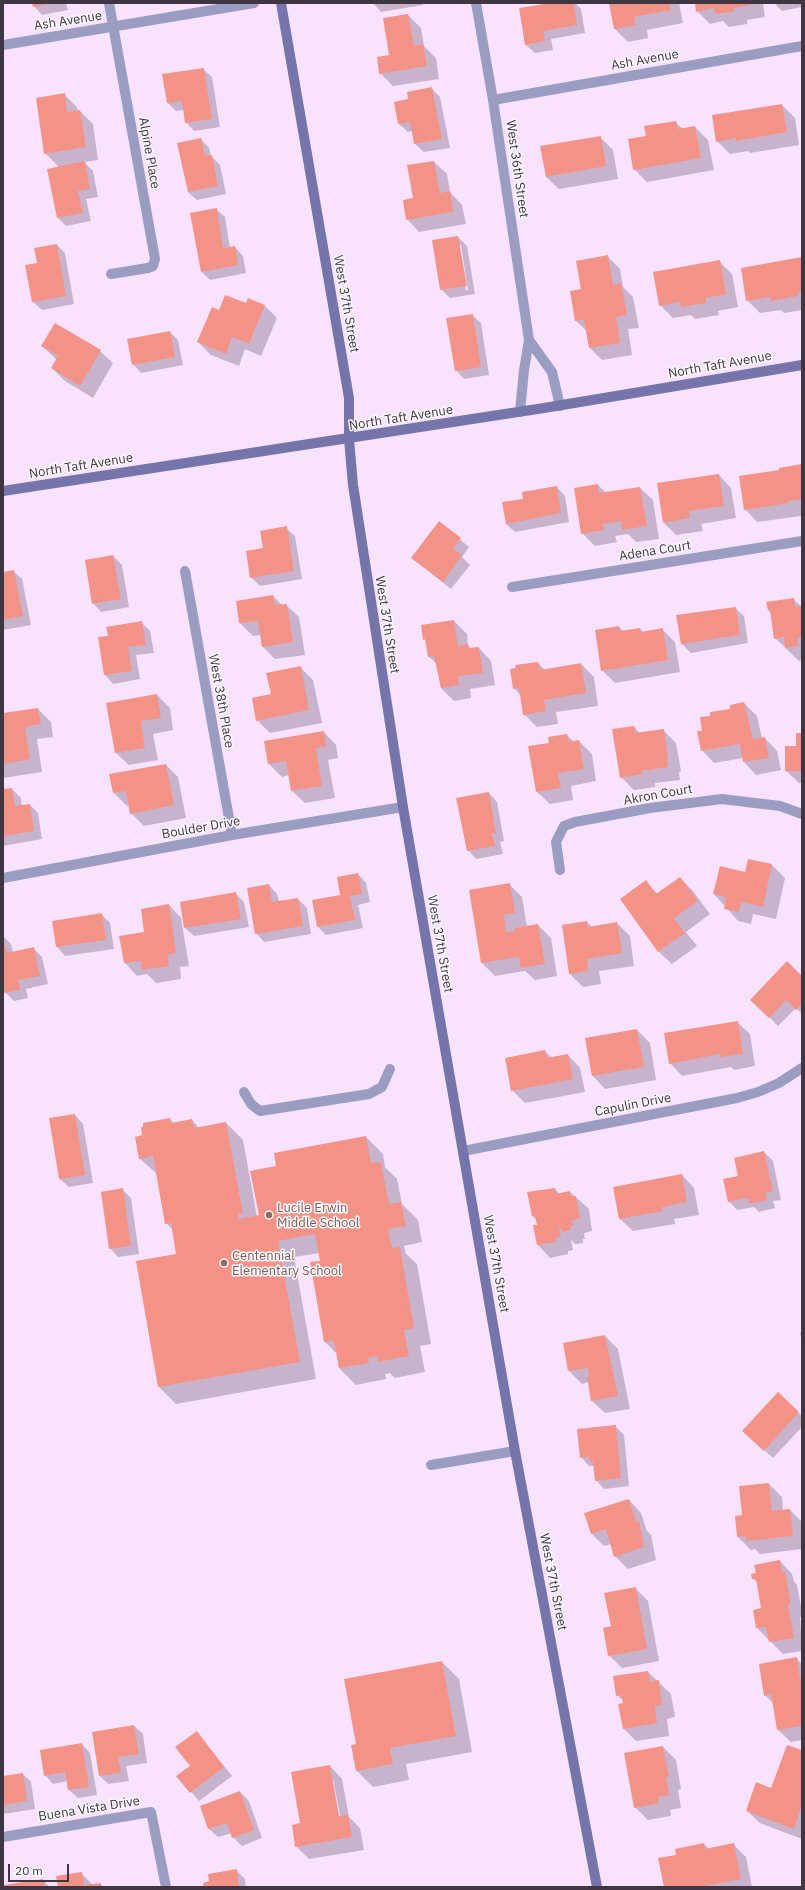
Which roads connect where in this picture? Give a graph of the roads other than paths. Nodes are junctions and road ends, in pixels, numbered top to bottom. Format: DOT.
graph roads {
  1 [pos="109,3"];
  2 [pos="254,3"];
  3 [pos="281,3"];
  4 [pos="476,3"];
  5 [pos="114,27"];
  6 [pos="3,45"];
  7 [pos="802,46"];
  8 [pos="493,100"];
  9 [pos="111,274"];
  10 [pos="529,340"];
  11 [pos="802,365"];
  12 [pos="560,406"];
  13 [pos="520,412"];
  14 [pos="349,439"];
  15 [pos="3,491"];
  16 [pos="802,541"];
  17 [pos="185,571"];
  18 [pos="512,587"];
  19 [pos="403,807"];
  20 [pos="802,814"];
  21 [pos="232,835"];
  22 [pos="560,870"];
  23 [pos="3,878"];
  24 [pos="802,1068"];
  25 [pos="390,1069"];
  26 [pos="244,1092"];
  27 [pos="463,1151"];
  28 [pos="516,1451"];
  29 [pos="430,1465"];
  30 [pos="3,1837"];
  31 [pos="166,1887"];
  32 [pos="597,1887"];
  1 -- 5 [label="street, Alpine Place"];
  2 -- 5 [label="street, Ash Avenue"];
  3 -- 14 [label="street, West 37th Street"];
  4 -- 8 [label="street, West 36th Street"];
  5 -- 6 [label="street, Ash Avenue"];
  5 -- 9 [label="street, Alpine Place"];
  7 -- 8 [label="street, Ash Avenue"];
  8 -- 10 [label="street, West 36th Street"];
  10 -- 12 [label="street, West 36th Street"];
  10 -- 13 [label="street, West 36th Street"];
  11 -- 12 [label="street, North Taft Avenue"];
  12 -- 13 [label="street, North Taft Avenue"];
  13 -- 14 [label="street, North Taft Avenue"];
  14 -- 15 [label="street, North Taft Avenue"];
  14 -- 19 [label="street, West 37th Street"];
  16 -- 18 [label="street, Adena Court"];
  17 -- 21 [label="street, West 38th Place"];
  19 -- 21 [label="street, Boulder Drive"];
  19 -- 27 [label="street, West 37th Street"];
  20 -- 22 [label="street, Akron Court"];
  21 -- 23 [label="street, Boulder Drive"];
  24 -- 27 [label="street, Capulin Drive"];
  25 -- 26 [label="street"];
  27 -- 28 [label="street, West 37th Street"];
  28 -- 29 [label="street"];
  28 -- 32 [label="street, West 37th Street"];
  30 -- 31 [label="street, Buena Vista Drive"];
}
